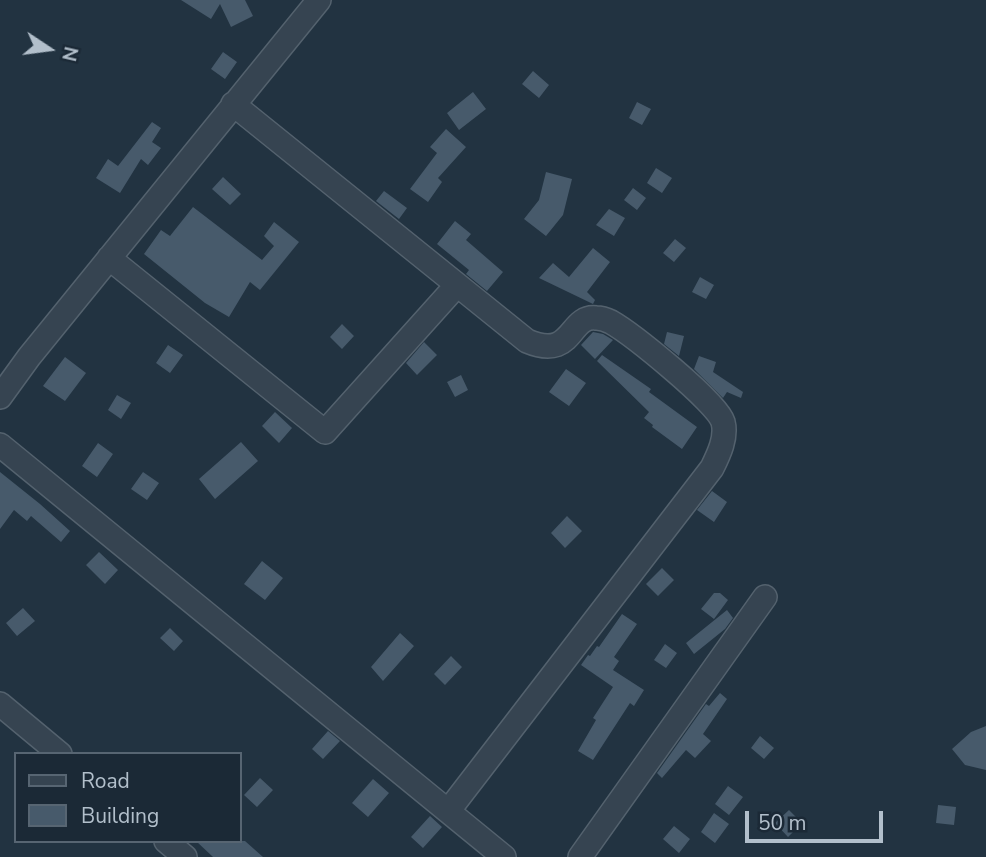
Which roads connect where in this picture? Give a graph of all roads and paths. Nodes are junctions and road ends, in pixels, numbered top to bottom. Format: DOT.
graph roads {
  1 [pos="319,0"];
  2 [pos="233,104"];
  3 [pos="109,258"];
  4 [pos="457,285"];
  5 [pos="0,397"];
  6 [pos="0,445"];
  7 [pos="765,597"];
  8 [pos="0,704"];
  9 [pos="58,752"];
  10 [pos="449,810"];
  11 [pos="168,843"];
  12 [pos="185,857"];
  13 [pos="504,857"];
  14 [pos="580,857"];
  1 -- 2 [label="street"];
  2 -- 3 [label="street"];
  2 -- 4 [label="street"];
  3 -- 4 [label="street"];
  3 -- 5 [label="street"];
  4 -- 10 [label="street"];
  6 -- 10 [label="street"];
  7 -- 14 [label="street"];
  8 -- 9 [label="street"];
  10 -- 13 [label="street"];
  11 -- 12 [label="street"];
}
